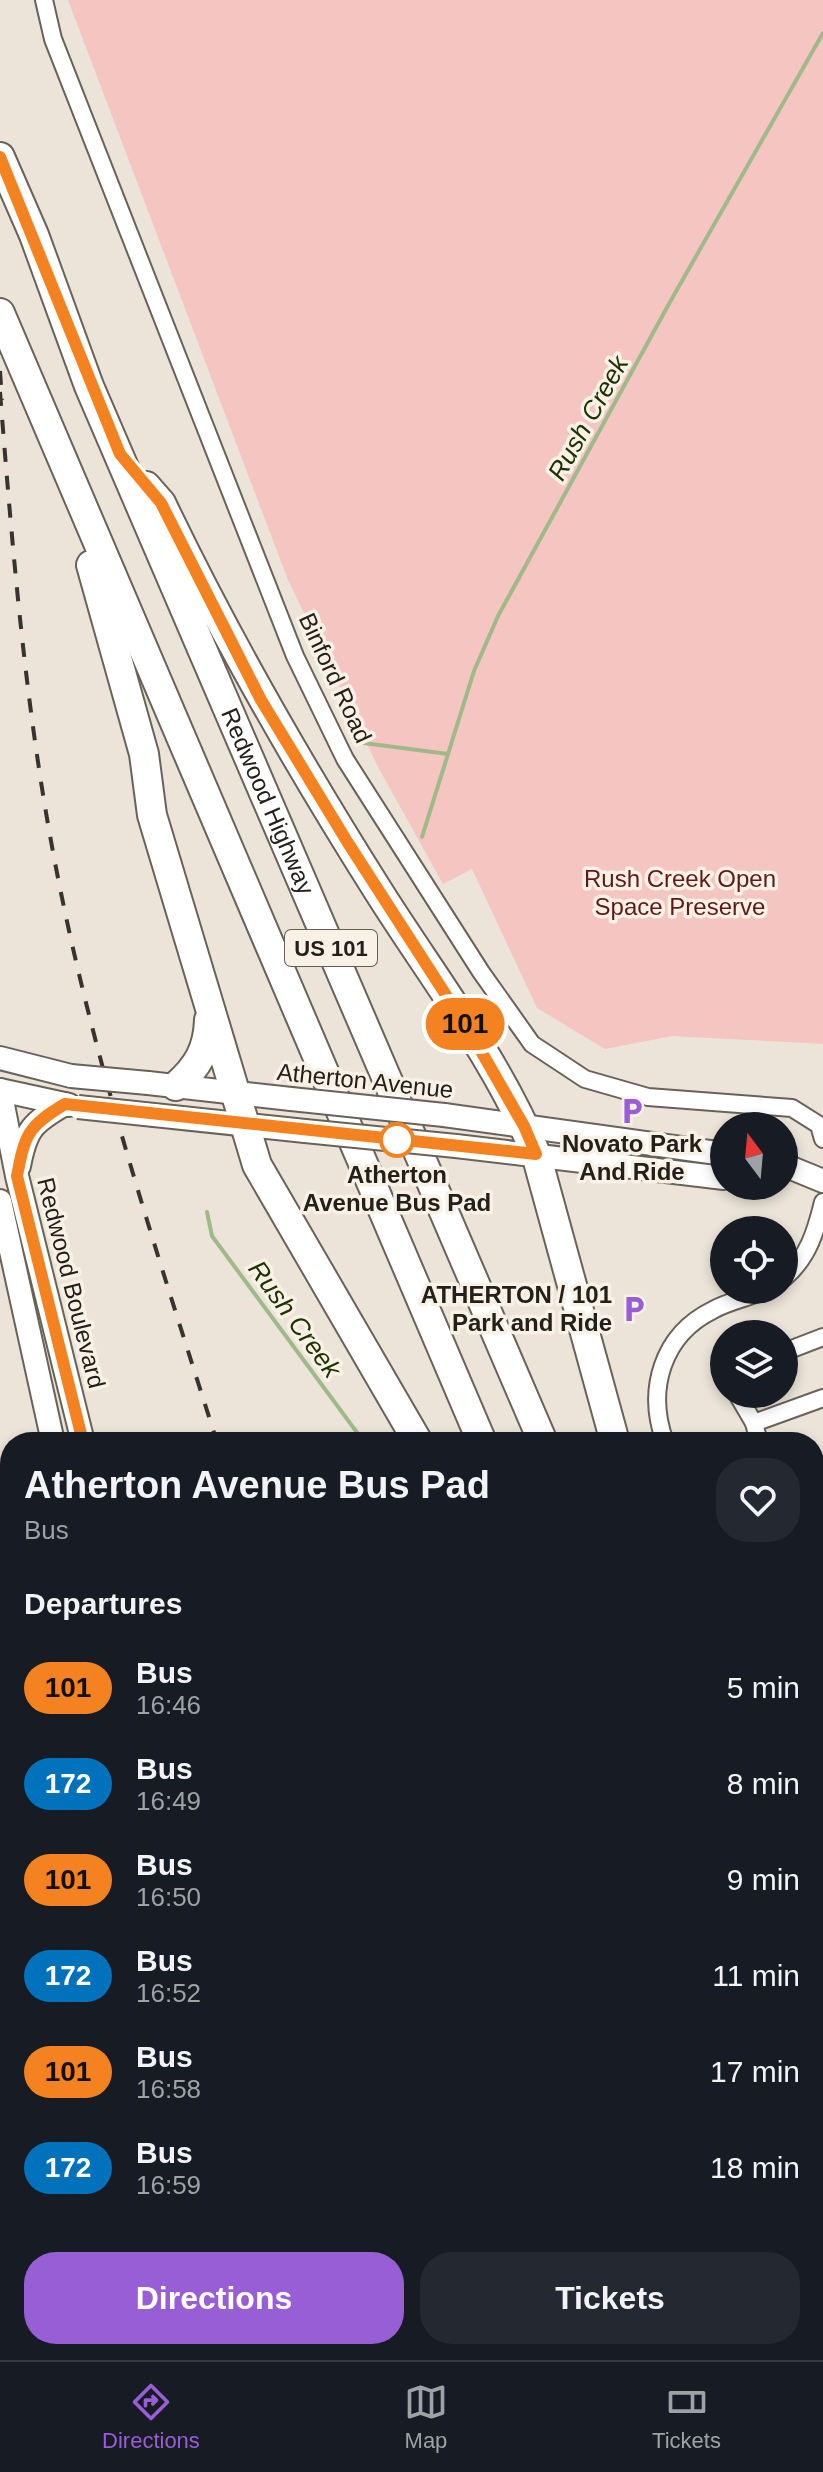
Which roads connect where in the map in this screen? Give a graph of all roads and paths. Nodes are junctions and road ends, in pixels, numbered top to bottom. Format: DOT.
graph roads {
  1 [pos="44,0"];
  2 [pos="0,157"];
  3 [pos="0,313"];
  4 [pos="120,454"];
  5 [pos="60,456"];
  6 [pos="209,1011"];
  7 [pos="0,1058"];
  8 [pos="162,1085"];
  9 [pos="0,1090"];
  10 [pos="234,1092"];
  11 [pos="72,1106"];
  12 [pos="242,1123"];
  13 [pos="524,1126"];
  14 [pos="823,1139"];
  15 [pos="710,1152"];
  16 [pos="536,1154"];
  17 [pos="798,1171"];
  18 [pos="17,1176"];
  19 [pos="710,1176"];
  20 [pos="823,1182"];
  21 [pos="798,1184"];
  22 [pos="0,1201"];
  23 [pos="823,1202"];
  24 [pos="798,1265"];
  25 [pos="729,1304"];
  26 [pos="823,1337"];
  27 [pos="798,1347"];
  28 [pos="823,1398"];
  29 [pos="745,1408"];
  30 [pos="754,1423"];
  31 [pos="51,1432"];
  32 [pos="81,1432"];
  33 [pos="412,1432"];
  34 [pos="478,1432"];
  35 [pos="539,1432"];
  36 [pos="612,1432"];
  37 [pos="663,1432"];
  38 [pos="756,1432"];
  1 -- 14 [label="street, Binford Road"];
  2 -- 4 [label="highway, Redwood Highway / US 101"];
  3 -- 5 [label="highway, US 101"];
  4 -- 13 [label="highway"];
  4 -- 35 [label="highway, Redwood Highway / US 101"];
  5 -- 6 [label="highway"];
  5 -- 34 [label="highway, US 101"];
  6 -- 8 [label="highway"];
  6 -- 10 [label="highway"];
  7 -- 8 [label="main road, Atherton Avenue, bridge"];
  8 -- 10 [label="main road, Atherton Avenue"];
  9 -- 11 [label="main road"];
  9 -- 18 [label="main road, Redwood Boulevard"];
  10 -- 12 [label="highway"];
  10 -- 13 [label="main road, Atherton Avenue, bridge"];
  11 -- 12 [label="main road, bridge"];
  11 -- 18 [label="main road"];
  12 -- 16 [label="main road, bridge"];
  12 -- 33 [label="highway"];
  13 -- 15 [label="main road, Atherton Avenue"];
  13 -- 16 [label="highway"];
  16 -- 19 [label="main road"];
  16 -- 36 [label="highway"];
  17 -- 20 [label="main road"];
  18 -- 32 [label="main road, Redwood Boulevard"];
  20 -- 21 [label="main road"];
  22 -- 31 [label="main road, Redwood Boulevard"];
  23 -- 24 [label="street"];
  25 -- 37 [label="street"];
  26 -- 27 [label="street"];
  28 -- 30 [label="street"];
  29 -- 30 [label="street"];
  30 -- 38 [label="street"];
}
